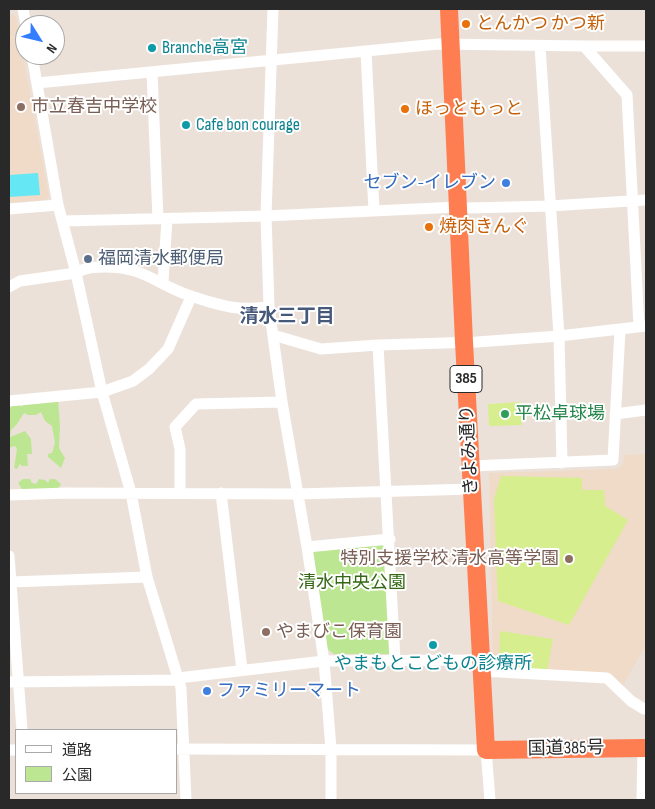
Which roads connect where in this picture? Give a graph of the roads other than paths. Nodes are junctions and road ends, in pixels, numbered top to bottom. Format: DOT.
graph roads {
  1 [pos="272,9"];
  2 [pos="449,9"];
  3 [pos="450,45"];
  4 [pos="540,46"];
  5 [pos="584,46"];
  6 [pos="646,46"];
  7 [pos="366,51"];
  8 [pos="271,60"];
  9 [pos="34,65"];
  10 [pos="152,72"];
  11 [pos="37,83"];
  12 [pos="646,200"];
  13 [pos="634,201"];
  14 [pos="58,205"];
  15 [pos="550,206"];
  16 [pos="458,207"];
  17 [pos="9,209"];
  18 [pos="374,211"];
  19 [pos="266,216"];
  20 [pos="163,219"];
  21 [pos="64,222"];
  22 [pos="76,273"];
  23 [pos="163,282"];
  24 [pos="9,287"];
  25 [pos="192,297"];
  26 [pos="269,307"];
  27 [pos="642,327"];
  28 [pos="620,330"];
  29 [pos="273,335"];
  30 [pos="559,336"];
  31 [pos="464,342"];
  32 [pos="378,345"];
  33 [pos="102,392"];
  34 [pos="282,402"];
  35 [pos="10,403"];
  36 [pos="646,410"];
  37 [pos="615,414"];
  38 [pos="562,463"];
  39 [pos="471,466"];
  40 [pos="473,489"];
  41 [pos="386,492"];
  42 [pos="131,493"];
  43 [pos="180,493"];
  44 [pos="221,493"];
  45 [pos="297,494"];
  46 [pos="9,495"];
  47 [pos="390,539"];
  48 [pos="307,547"];
  49 [pos="9,556"];
  50 [pos="147,577"];
  51 [pos="11,582"];
  52 [pos="395,660"];
  53 [pos="324,662"];
  54 [pos="482,665"];
  55 [pos="242,670"];
  56 [pos="178,679"];
  57 [pos="13,682"];
  58 [pos="646,708"];
  59 [pos="22,729"];
  60 [pos="645,748"];
  61 [pos="180,749"];
  62 [pos="331,749"];
  63 [pos="486,750"];
  64 [pos="186,800"];
  65 [pos="331,800"];
  66 [pos="490,800"];
  67 [pos="642,800"];
  1 -- 8 [label="street"];
  2 -- 3 [label="highway, きよみ通り / 385"];
  3 -- 4 [label="street"];
  3 -- 7 [label="street"];
  3 -- 16 [label="highway, きよみ通り / 385"];
  4 -- 5 [label="street"];
  4 -- 15 [label="street"];
  5 -- 6 [label="street"];
  5 -- 13 [label="street"];
  7 -- 8 [label="street"];
  7 -- 18 [label="street"];
  8 -- 10 [label="street"];
  8 -- 19 [label="street"];
  9 -- 11 [label="street"];
  10 -- 11 [label="street"];
  10 -- 20 [label="street"];
  11 -- 14 [label="street"];
  12 -- 13 [label="street"];
  13 -- 15 [label="street"];
  13 -- 27 [label="street"];
  14 -- 17 [label="street"];
  14 -- 21 [label="street"];
  15 -- 16 [label="street"];
  15 -- 30 [label="street"];
  16 -- 18 [label="street"];
  16 -- 31 [label="highway, きよみ通り / 385"];
  18 -- 19 [label="street"];
  19 -- 20 [label="street"];
  19 -- 26 [label="street"];
  20 -- 21 [label="street"];
  20 -- 23 [label="street"];
  21 -- 22 [label="street"];
  22 -- 23 [label="street"];
  22 -- 24 [label="street"];
  22 -- 33 [label="street"];
  23 -- 25 [label="street"];
  25 -- 26 [label="street"];
  25 -- 33 [label="street"];
  26 -- 29 [label="street"];
  27 -- 28 [label="street"];
  28 -- 30 [label="street"];
  28 -- 37 [label="street"];
  29 -- 32 [label="street"];
  29 -- 34 [label="street"];
  30 -- 31 [label="street"];
  30 -- 38 [label="street"];
  31 -- 32 [label="street"];
  31 -- 39 [label="highway, きよみ通り / 385"];
  32 -- 41 [label="street"];
  33 -- 35 [label="street"];
  33 -- 42 [label="street"];
  34 -- 43 [label="street"];
  34 -- 45 [label="street"];
  36 -- 37 [label="street"];
  37 -- 38 [label="street"];
  38 -- 39 [label="street"];
  39 -- 40 [label="highway, きよみ通り / 385"];
  40 -- 41 [label="street"];
  40 -- 54 [label="highway, きよみ通り / 385"];
  41 -- 45 [label="street"];
  41 -- 47 [label="street"];
  42 -- 43 [label="street"];
  42 -- 46 [label="street"];
  42 -- 50 [label="street"];
  43 -- 44 [label="street"];
  44 -- 45 [label="street"];
  44 -- 55 [label="street"];
  45 -- 48 [label="street"];
  47 -- 48 [label="street"];
  47 -- 52 [label="street"];
  48 -- 53 [label="street"];
  49 -- 51 [label="street"];
  50 -- 51 [label="street"];
  50 -- 56 [label="street"];
  51 -- 57 [label="street"];
  52 -- 53 [label="street"];
  52 -- 54 [label="street"];
  53 -- 55 [label="street"];
  53 -- 62 [label="street"];
  54 -- 58 [label="street"];
  54 -- 63 [label="highway, きよみ通り / 385"];
  55 -- 56 [label="street"];
  56 -- 57 [label="street"];
  56 -- 61 [label="street"];
  57 -- 59 [label="street"];
  60 -- 63 [label="highway, 国道385号"];
  60 -- 67 [label="street"];
  61 -- 62 [label="street"];
  61 -- 64 [label="street"];
  62 -- 63 [label="street"];
  62 -- 65 [label="street"];
  63 -- 66 [label="street, きよみ通り"];
}
